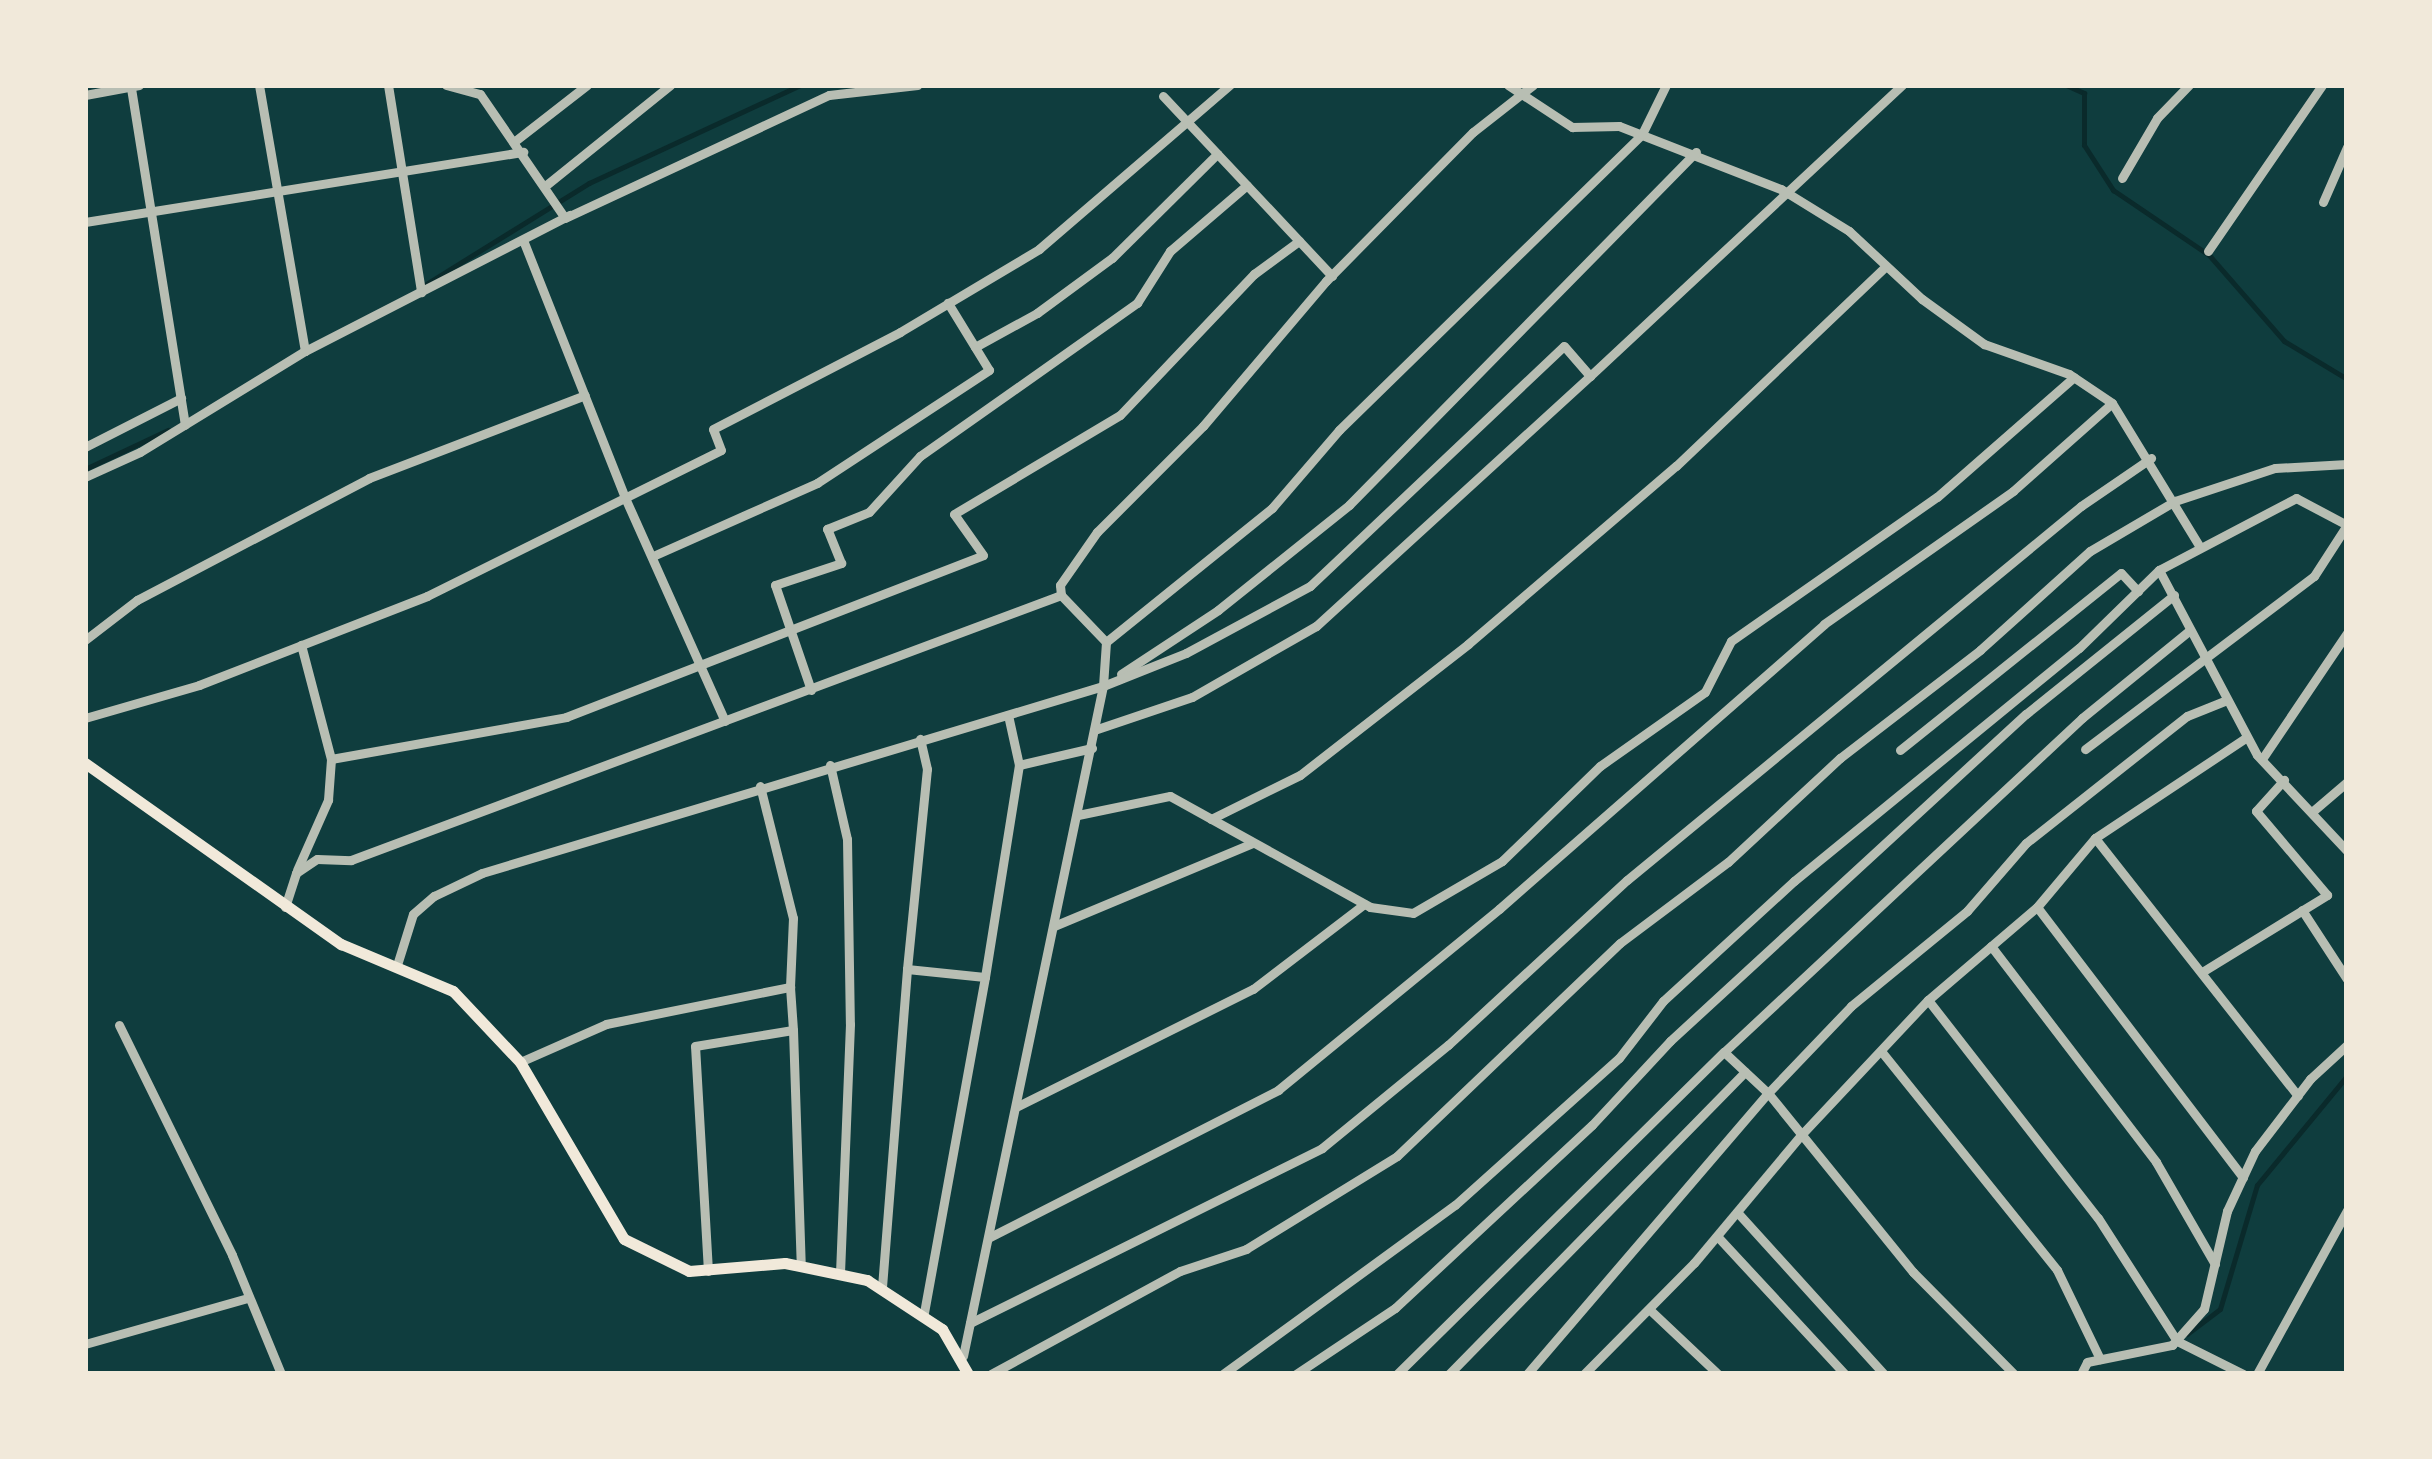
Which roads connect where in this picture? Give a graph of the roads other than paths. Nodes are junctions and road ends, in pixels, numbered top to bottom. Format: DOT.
graph roads {
  1 [pos="259,85"];
  2 [pos="388,85"];
  3 [pos="446,85"];
  4 [pos="586,85"];
  5 [pos="670,85"];
  6 [pos="917,85"];
  7 [pos="1230,85"];
  8 [pos="1508,85"];
  9 [pos="1534,85"];
  10 [pos="1666,85"];
  11 [pos="1902,85"];
  12 [pos="2189,85"];
  13 [pos="2322,85"];
  14 [pos="135,86"];
  15 [pos="85,95"];
  16 [pos="1522,95"];
  17 [pos="1162,96"];
  18 [pos="1189,125"];
  19 [pos="1642,134"];
  20 [pos="515,142"];
  21 [pos="2347,148"];
  22 [pos="523,152"];
  23 [pos="1696,152"];
  24 [pos="1217,154"];
  25 [pos="403,174"];
  26 [pos="2122,178"];
  27 [pos="1246,185"];
  28 [pos="545,186"];
  29 [pos="1786,192"];
  30 [pos="278,193"];
  31 [pos="2324,202"];
  32 [pos="150,212"];
  33 [pos="574,213"];
  34 [pos="85,222"];
  35 [pos="523,240"];
  36 [pos="1299,240"];
  37 [pos="2208,251"];
  38 [pos="1886,266"];
  39 [pos="1332,276"];
  40 [pos="422,292"];
  41 [pos="948,303"];
  42 [pos="974,347"];
  43 [pos="305,351"];
  44 [pos="1590,376"];
  45 [pos="2074,378"];
  46 [pos="585,395"];
  47 [pos="181,398"];
  48 [pos="2112,403"];
  49 [pos="185,425"];
  50 [pos="85,447"];
  51 [pos="2151,458"];
  52 [pos="2347,464"];
  53 [pos="85,477"];
  54 [pos="626,500"];
  55 [pos="2175,501"];
  56 [pos="2200,547"];
  57 [pos="653,556"];
  58 [pos="2159,570"];
  59 [pos="2138,590"];
  60 [pos="1061,594"];
  61 [pos="2174,594"];
  62 [pos="2190,630"];
  63 [pos="2347,633"];
  64 [pos="787,635"];
  65 [pos="85,640"];
  66 [pos="1106,642"];
  67 [pos="301,645"];
  68 [pos="2206,662"];
  69 [pos="704,667"];
  70 [pos="1102,686"];
  71 [pos="812,690"];
  72 [pos="2226,700"];
  73 [pos="1008,714"];
  74 [pos="85,718"];
  75 [pos="725,721"];
  76 [pos="1097,729"];
  77 [pos="2247,737"];
  78 [pos="920,739"];
  79 [pos="1092,748"];
  80 [pos="2086,749"];
  81 [pos="1900,750"];
  82 [pos="2262,759"];
  83 [pos="331,760"];
  84 [pos="85,763"];
  85 [pos="830,765"];
  86 [pos="1019,765"];
  87 [pos="2284,780"];
  88 [pos="2347,782"];
  89 [pos="760,786"];
  90 [pos="2312,811"];
  91 [pos="1078,815"];
  92 [pos="1211,819"];
  93 [pos="2095,838"];
  94 [pos="1252,843"];
  95 [pos="2347,851"];
  96 [pos="296,873"];
  97 [pos="1364,904"];
  98 [pos="2037,907"];
  99 [pos="285,908"];
  100 [pos="2302,910"];
  101 [pos="1054,926"];
  102 [pos="1992,946"];
  103 [pos="396,965"];
  104 [pos="907,969"];
  105 [pos="2202,972"];
  106 [pos="985,977"];
  107 [pos="2347,979"];
  108 [pos="790,988"];
  109 [pos="1928,1000"];
  110 [pos="119,1025"];
  111 [pos="792,1030"];
  112 [pos="2347,1045"];
  113 [pos="1881,1051"];
  114 [pos="1724,1052"];
  115 [pos="520,1062"];
  116 [pos="1745,1072"];
  117 [pos="1768,1092"];
  118 [pos="2298,1096"];
  119 [pos="1016,1107"];
  120 [pos="1802,1134"];
  121 [pos="2243,1177"];
  122 [pos="2347,1210"];
  123 [pos="1737,1212"];
  124 [pos="1717,1236"];
  125 [pos="988,1238"];
  126 [pos="2215,1264"];
  127 [pos="801,1265"];
  128 [pos="840,1272"];
  129 [pos="708,1274"];
  130 [pos="882,1288"];
  131 [pos="248,1298"];
  132 [pos="1649,1309"];
  133 [pos="924,1312"];
  134 [pos="970,1323"];
  135 [pos="2178,1341"];
  136 [pos="85,1344"];
  137 [pos="962,1356"];
  138 [pos="2100,1359"];
  139 [pos="2083,1370"];
  140 [pos="280,1374"];
  141 [pos="968,1374"];
  142 [pos="991,1374"];
  143 [pos="1223,1374"];
  144 [pos="1296,1374"];
  145 [pos="1397,1374"];
  146 [pos="1449,1374"];
  147 [pos="1527,1374"];
  148 [pos="1584,1374"];
  149 [pos="1718,1374"];
  150 [pos="1846,1374"];
  151 [pos="1884,1374"];
  152 [pos="2014,1374"];
  153 [pos="2097,1374"];
  154 [pos="2243,1374"];
  155 [pos="2257,1374"];
  1 -- 30 [label="street"];
  2 -- 25 [label="street"];
  3 -- 20 [label="street"];
  4 -- 20 [label="street"];
  5 -- 28 [label="street"];
  6 -- 33 [label="street"];
  7 -- 18 [label="street"];
  8 -- 16 [label="street"];
  9 -- 16 [label="street"];
  10 -- 19 [label="street"];
  11 -- 29 [label="street"];
  12 -- 26 [label="street"];
  13 -- 37 [label="street"];
  14 -- 15 [label="street"];
  14 -- 32 [label="street"];
  16 -- 19 [label="street"];
  16 -- 39 [label="street"];
  17 -- 18 [label="street"];
  18 -- 24 [label="street"];
  18 -- 41 [label="street"];
  19 -- 23 [label="street"];
  19 -- 66 [label="street"];
  20 -- 22 [label="street"];
  21 -- 31 [label="street"];
  22 -- 25 [label="street"];
  22 -- 28 [label="street"];
  23 -- 29 [label="street"];
  23 -- 70 [label="street"];
  24 -- 27 [label="street"];
  24 -- 42 [label="street"];
  25 -- 30 [label="street"];
  25 -- 40 [label="street"];
  27 -- 36 [label="street"];
  27 -- 64 [label="street"];
  28 -- 33 [label="street"];
  29 -- 38 [label="street"];
  29 -- 44 [label="street"];
  30 -- 32 [label="street"];
  30 -- 43 [label="street"];
  32 -- 34 [label="street"];
  32 -- 47 [label="street"];
  33 -- 35 [label="street"];
  35 -- 40 [label="street"];
  35 -- 46 [label="street"];
  36 -- 39 [label="street"];
  36 -- 64 [label="street"];
  38 -- 45 [label="street"];
  38 -- 92 [label="street"];
  39 -- 60 [label="street"];
  40 -- 43 [label="street"];
  41 -- 42 [label="street"];
  41 -- 54 [label="street"];
  42 -- 57 [label="street"];
  43 -- 49 [label="street"];
  44 -- 70 [label="street"];
  44 -- 76 [label="street"];
  45 -- 48 [label="street"];
  45 -- 97 [label="street"];
  46 -- 54 [label="street"];
  46 -- 65 [label="street"];
  47 -- 49 [label="street"];
  47 -- 50 [label="street"];
  48 -- 51 [label="street"];
  48 -- 125 [label="street"];
  49 -- 53 [label="street"];
  51 -- 55 [label="street"];
  51 -- 134 [label="street"];
  52 -- 55 [label="street"];
  54 -- 57 [label="street"];
  54 -- 67 [label="street"];
  55 -- 56 [label="street"];
  55 -- 142 [label="street"];
  56 -- 58 [label="street"];
  56 -- 68 [label="street"];
  57 -- 69 [label="street"];
  58 -- 59 [label="street"];
  58 -- 61 [label="street"];
  59 -- 81 [label="street"];
  59 -- 143 [label="street"];
  60 -- 66 [label="street"];
  60 -- 71 [label="street"];
  61 -- 62 [label="street"];
  61 -- 144 [label="street"];
  62 -- 68 [label="street"];
  62 -- 114 [label="street"];
  63 -- 82 [label="street"];
  64 -- 69 [label="street"];
  64 -- 71 [label="street"];
  66 -- 70 [label="street"];
  67 -- 74 [label="street"];
  67 -- 83 [label="street"];
  68 -- 72 [label="street"];
  68 -- 80 [label="street"];
  69 -- 75 [label="street"];
  69 -- 83 [label="street"];
  70 -- 73 [label="street"];
  70 -- 76 [label="street"];
  71 -- 75 [label="street"];
  72 -- 77 [label="street"];
  72 -- 117 [label="street"];
  73 -- 78 [label="street"];
  73 -- 86 [label="street"];
  75 -- 96 [label="street"];
  76 -- 79 [label="street"];
  77 -- 82 [label="street"];
  77 -- 93 [label="street"];
  78 -- 85 [label="street"];
  78 -- 104 [label="street"];
  79 -- 86 [label="street"];
  79 -- 91 [label="street"];
  82 -- 87 [label="street"];
  83 -- 96 [label="street"];
  84 -- 99 [label="main road"];
  85 -- 89 [label="street"];
  85 -- 128 [label="street"];
  86 -- 106 [label="street"];
  87 -- 90 [label="street"];
  87 -- 100 [label="street"];
  88 -- 90 [label="street"];
  89 -- 103 [label="street"];
  89 -- 108 [label="street"];
  90 -- 95 [label="street"];
  91 -- 92 [label="street"];
  91 -- 101 [label="street"];
  92 -- 94 [label="street"];
  93 -- 98 [label="street"];
  93 -- 105 [label="street"];
  94 -- 97 [label="street"];
  94 -- 101 [label="street"];
  96 -- 99 [label="street"];
  97 -- 119 [label="street"];
  98 -- 102 [label="street"];
  98 -- 121 [label="street"];
  99 -- 103 [label="main road"];
  100 -- 105 [label="street"];
  100 -- 107 [label="street"];
  101 -- 119 [label="street"];
  102 -- 109 [label="street"];
  102 -- 126 [label="street"];
  103 -- 115 [label="main road"];
  104 -- 106 [label="street"];
  104 -- 130 [label="street"];
  105 -- 118 [label="street"];
  106 -- 133 [label="street"];
  108 -- 111 [label="street"];
  108 -- 115 [label="street"];
  109 -- 113 [label="street"];
  109 -- 135 [label="street"];
  110 -- 131 [label="street"];
  111 -- 127 [label="street"];
  111 -- 129 [label="street"];
  112 -- 118 [label="street"];
  113 -- 120 [label="street"];
  113 -- 138 [label="street"];
  114 -- 116 [label="street"];
  114 -- 145 [label="street"];
  115 -- 129 [label="main road"];
  116 -- 117 [label="street"];
  116 -- 146 [label="street"];
  117 -- 120 [label="street"];
  117 -- 147 [label="street"];
  118 -- 121 [label="street"];
  119 -- 125 [label="street"];
  120 -- 123 [label="street"];
  120 -- 152 [label="street"];
  121 -- 126 [label="street"];
  122 -- 155 [label="street"];
  123 -- 124 [label="street"];
  123 -- 151 [label="street"];
  124 -- 132 [label="street"];
  124 -- 150 [label="street"];
  125 -- 134 [label="street"];
  126 -- 135 [label="street"];
  127 -- 128 [label="main road"];
  127 -- 129 [label="main road"];
  128 -- 130 [label="main road"];
  130 -- 133 [label="main road"];
  131 -- 136 [label="street"];
  131 -- 140 [label="street"];
  132 -- 148 [label="street"];
  132 -- 149 [label="street"];
  133 -- 137 [label="main road"];
  134 -- 137 [label="street"];
  135 -- 138 [label="street"];
  135 -- 154 [label="street"];
  137 -- 141 [label="main road"];
  138 -- 139 [label="street"];
  139 -- 153 [label="street"];
}
